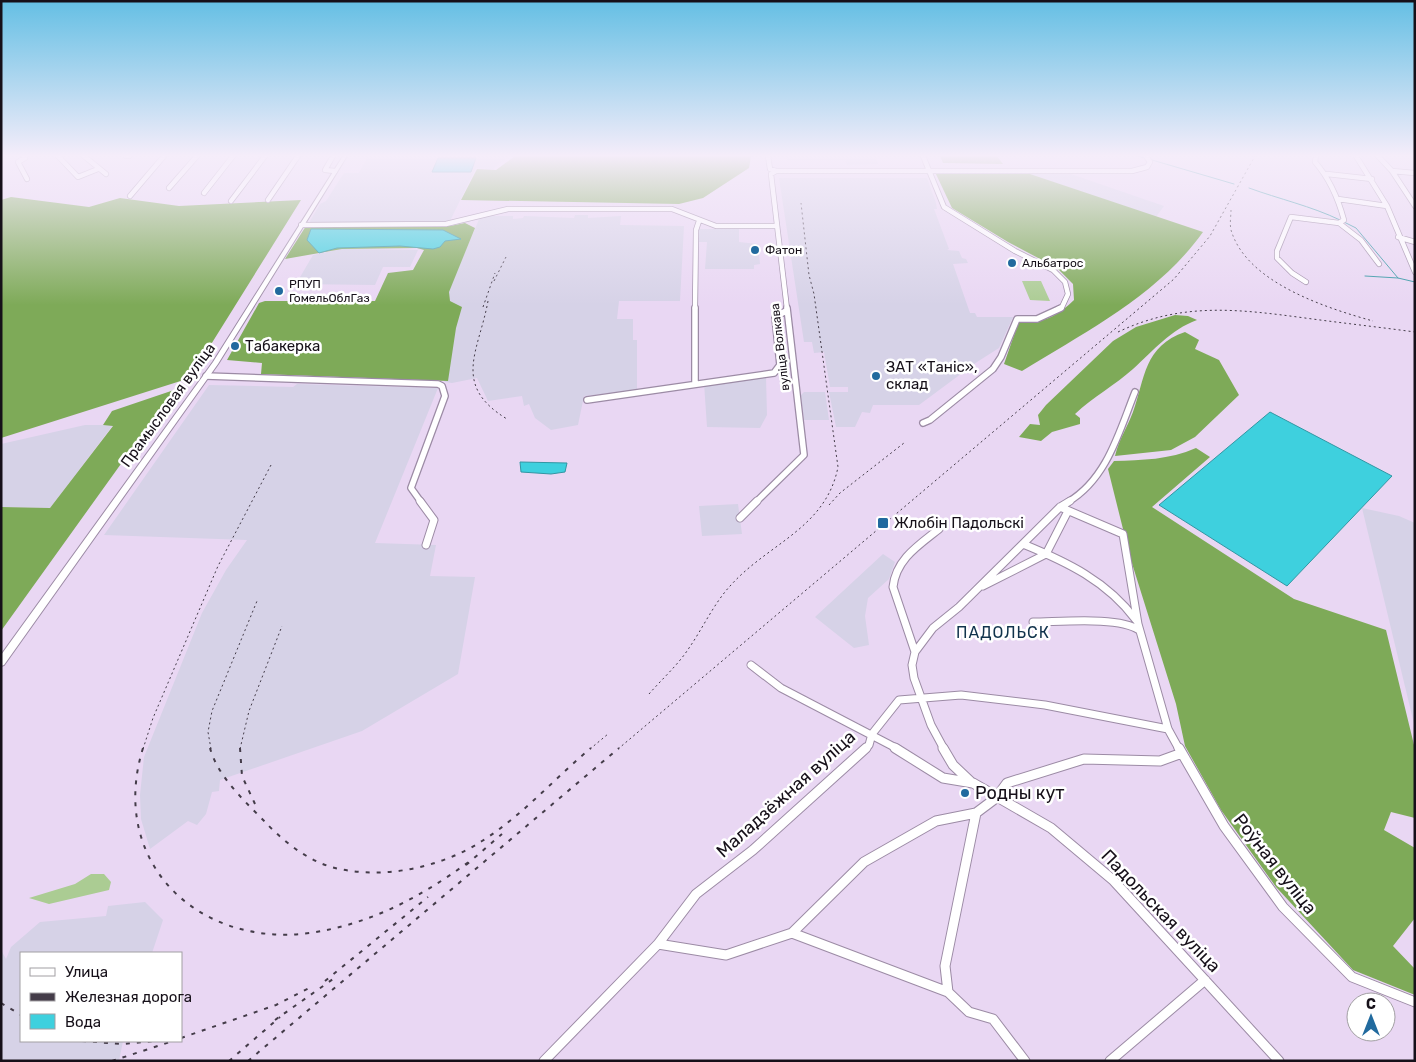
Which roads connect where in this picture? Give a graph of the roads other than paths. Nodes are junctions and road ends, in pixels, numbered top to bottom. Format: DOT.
graph roads {
  1 [pos="313,206"];
  2 [pos="774,206"];
  3 [pos="943,206"];
  4 [pos="1339,206"];
  5 [pos="1387,206"];
  6 [pos="699,221"];
  7 [pos="1342,221"];
  8 [pos="301,225"];
  9 [pos="776,226"];
  10 [pos="1398,237"];
  11 [pos="1415,242"];
  12 [pos="1379,264"];
  13 [pos="1415,272"];
  14 [pos="1306,282"];
  15 [pos="786,310"];
  16 [pos="206,376"];
  17 [pos="695,383"];
  18 [pos="1135,392"];
  19 [pos="587,400"];
  20 [pos="923,423"];
  21 [pos="1060,507"];
  22 [pos="1068,511"];
  23 [pos="740,518"];
  24 [pos="939,529"];
  25 [pos="1023,544"];
  26 [pos="426,545"];
  27 [pos="1046,554"];
  28 [pos="976,590"];
  29 [pos="1033,622"];
  30 [pos="1138,627"];
  31 [pos="914,652"];
  32 [pos="1,662"];
  33 [pos="751,665"];
  34 [pos="921,699"];
  35 [pos="1168,729"];
  36 [pos="872,734"];
  37 [pos="1182,753"];
  38 [pos="973,783"];
  39 [pos="996,798"];
  40 [pos="976,813"];
  41 [pos="792,933"];
  42 [pos="658,944"];
  43 [pos="1205,980"];
  44 [pos="948,992"];
  45 [pos="1415,1002"];
  46 [pos="544,1061"];
  47 [pos="1025,1061"];
  48 [pos="1110,1061"];
  49 [pos="1279,1061"];
  1 -- 8 [label="main road, Прамысловая вуліца"];
  2 -- 9 [label="street, вуліца Волкава"];
  3 -- 20 [label="street"];
  4 -- 7 [label="street"];
  5 -- 10 [label="street"];
  6 -- 8 [label="street"];
  6 -- 9 [label="street"];
  6 -- 17 [label="street"];
  7 -- 12 [label="street"];
  7 -- 14 [label="street"];
  8 -- 16 [label="main road, Прамысловая вуліца"];
  9 -- 15 [label="street, вуліца Волкава"];
  10 -- 11 [label="street"];
  10 -- 13 [label="street"];
  15 -- 17 [label="street"];
  15 -- 23 [label="street, вуліца Волкава"];
  16 -- 26 [label="street"];
  16 -- 32 [label="main road, Прамысловая вуліца"];
  17 -- 19 [label="street"];
  18 -- 21 [label="street"];
  21 -- 22 [label="street"];
  21 -- 25 [label="street"];
  22 -- 27 [label="street"];
  22 -- 30 [label="street"];
  24 -- 31 [label="street"];
  25 -- 27 [label="street"];
  25 -- 28 [label="street"];
  27 -- 28 [label="street"];
  27 -- 30 [label="street"];
  28 -- 31 [label="street"];
  29 -- 30 [label="street"];
  30 -- 35 [label="street"];
  31 -- 34 [label="street"];
  33 -- 36 [label="street, Падольская вуліца"];
  34 -- 35 [label="street, Маладзёжная вуліца"];
  34 -- 36 [label="street, Маладзёжная вуліца"];
  34 -- 38 [label="street"];
  35 -- 37 [label="street"];
  36 -- 38 [label="street, Падольская вуліца"];
  36 -- 42 [label="street, Маладзёжная вуліца"];
  37 -- 39 [label="street"];
  37 -- 45 [label="street, Роўная вуліца"];
  38 -- 39 [label="street, Падольская вуліца"];
  39 -- 40 [label="street"];
  39 -- 43 [label="street, Падольская вуліца"];
  40 -- 41 [label="street"];
  40 -- 44 [label="street"];
  41 -- 42 [label="street"];
  41 -- 44 [label="street"];
  42 -- 46 [label="street, Маладзёжная вуліца"];
  43 -- 48 [label="street"];
  43 -- 49 [label="street, Падольская вуліца"];
  44 -- 47 [label="street"];
}
